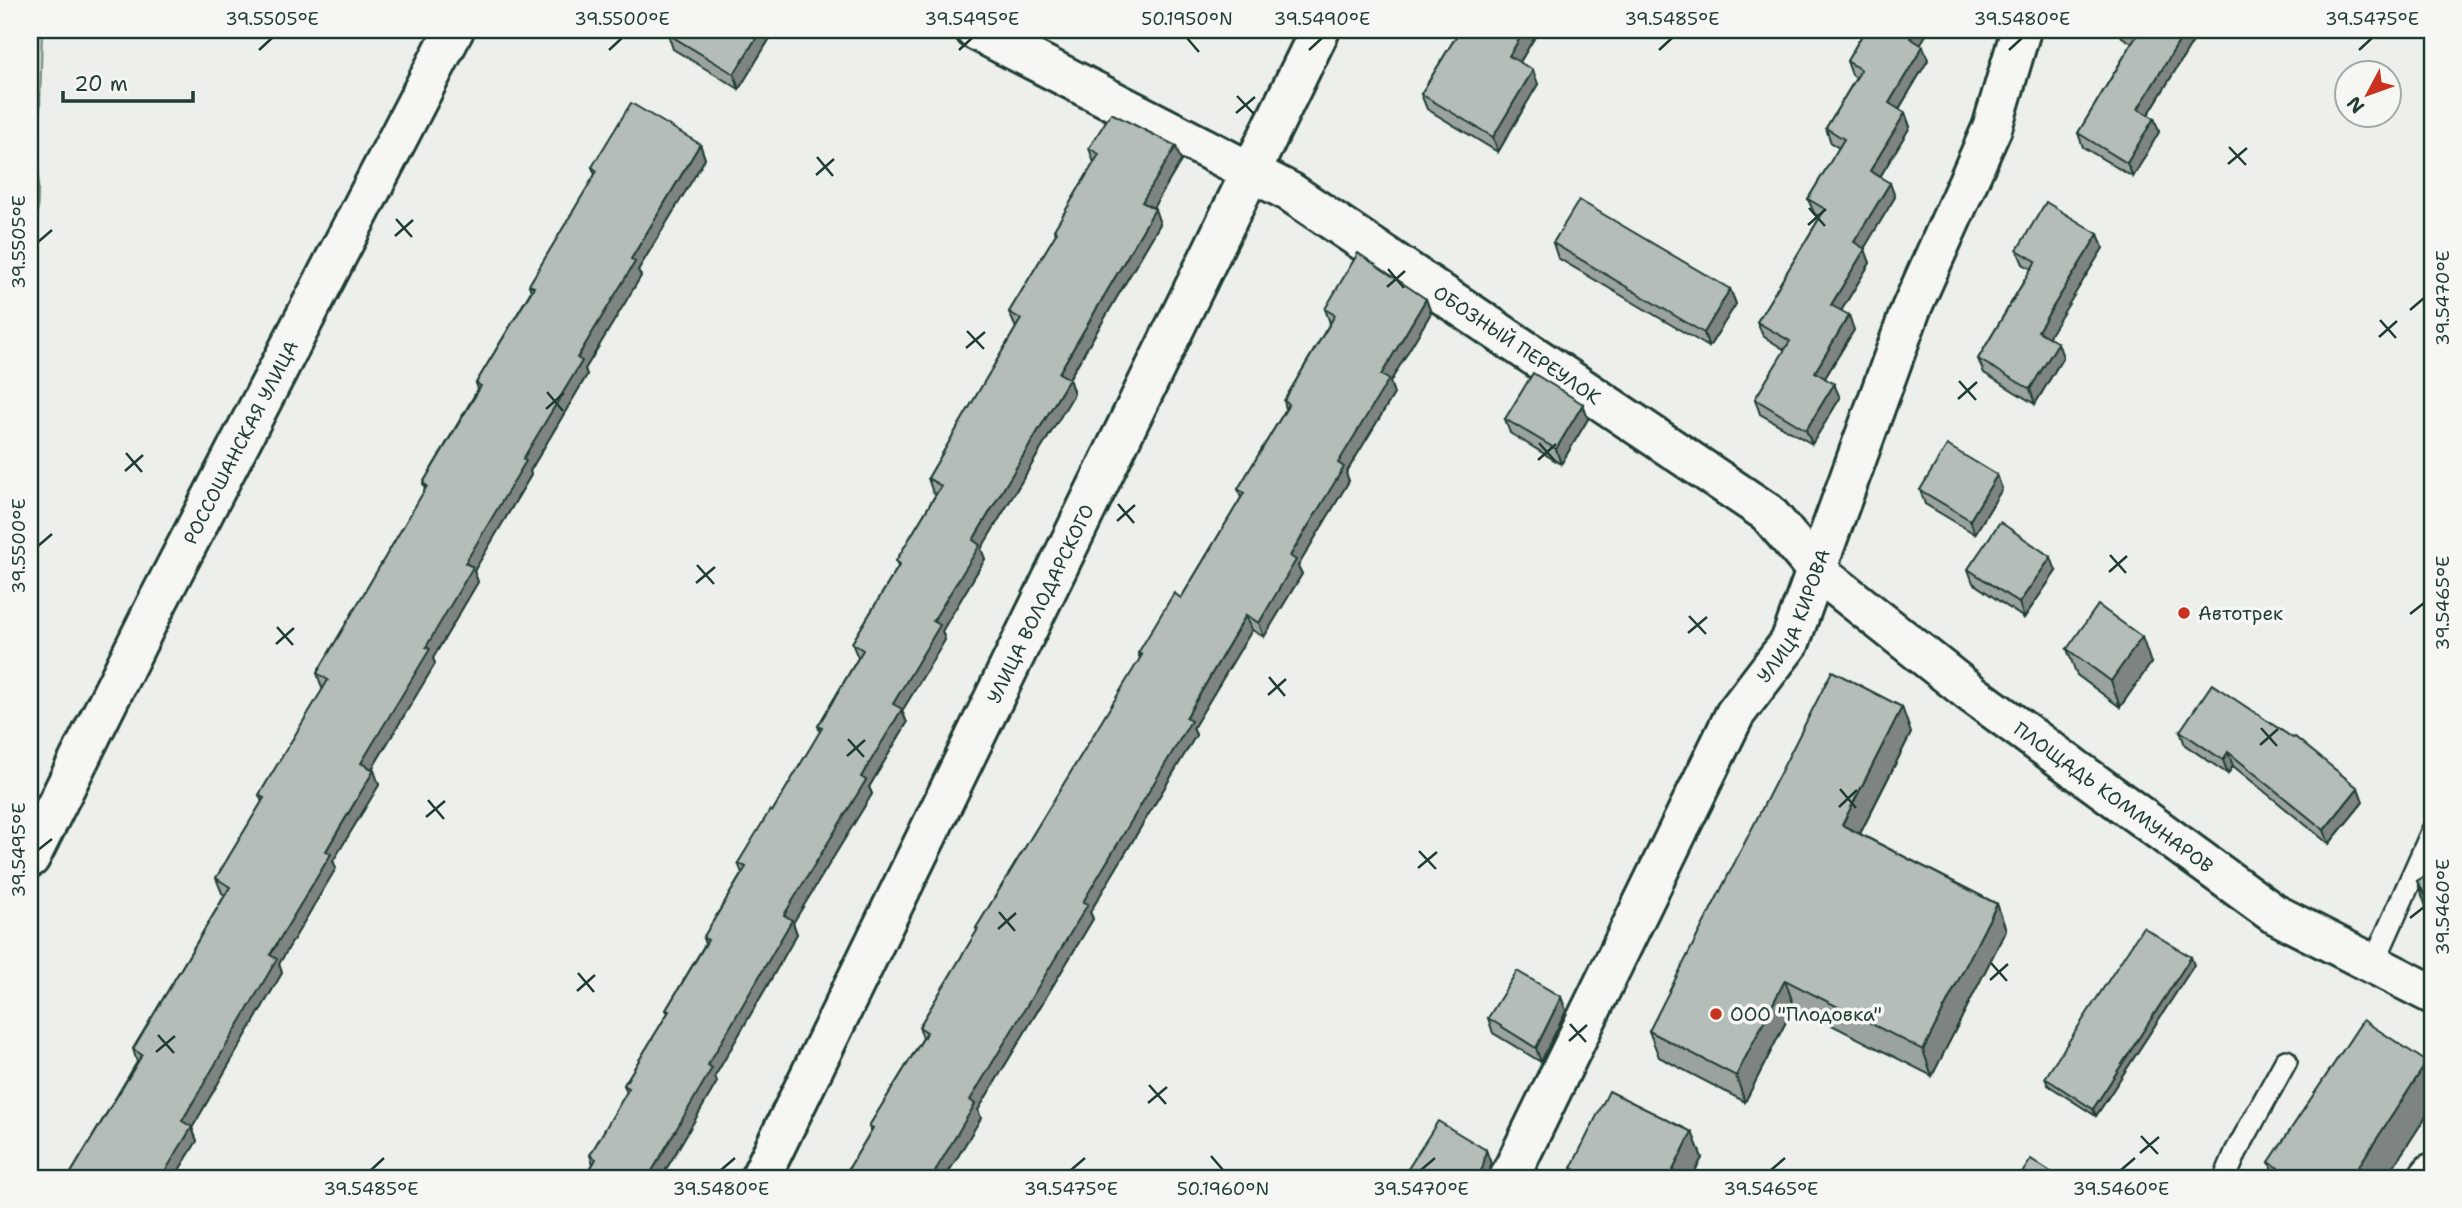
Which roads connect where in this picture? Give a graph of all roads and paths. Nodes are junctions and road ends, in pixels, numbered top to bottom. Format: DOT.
graph roads {
  1 [pos="454,30"];
  2 [pos="975,30"];
  3 [pos="1320,30"];
  4 [pos="2021,30"];
  5 [pos="1248,173"];
  6 [pos="1816,570"];
  7 [pos="2432,832"];
  8 [pos="30,858"];
  9 [pos="2373,964"];
  10 [pos="2432,993"];
  11 [pos="2286,1061"];
  12 [pos="2432,1173"];
  13 [pos="760,1178"];
  14 [pos="1509,1178"];
  15 [pos="2225,1178"];
  16 [pos="2428,1178"];
  1 -- 8 [label="street, РОССОШАНСКАЯ УЛИЦА"];
  2 -- 5 [label="street, ОБОЗНЫЙ ПЕРЕУЛОК"];
  3 -- 5 [label="street, УЛИЦА ВОЛОДАРСКОГО"];
  4 -- 6 [label="street, УЛИЦА КИРОВА"];
  5 -- 6 [label="street, ОБОЗНЫЙ ПЕРЕУЛОК"];
  5 -- 13 [label="street, УЛИЦА ВОЛОДАРСКОГО"];
  6 -- 9 [label="street, ПЛОЩАДЬ КОММУНАРОВ"];
  6 -- 14 [label="street, УЛИЦА КИРОВА"];
  7 -- 9 [label="lane"];
  9 -- 10 [label="street, ПЛОЩАДЬ КОММУНАРОВ"];
  11 -- 15 [label="lane"];
  12 -- 16 [label="street"];
}
